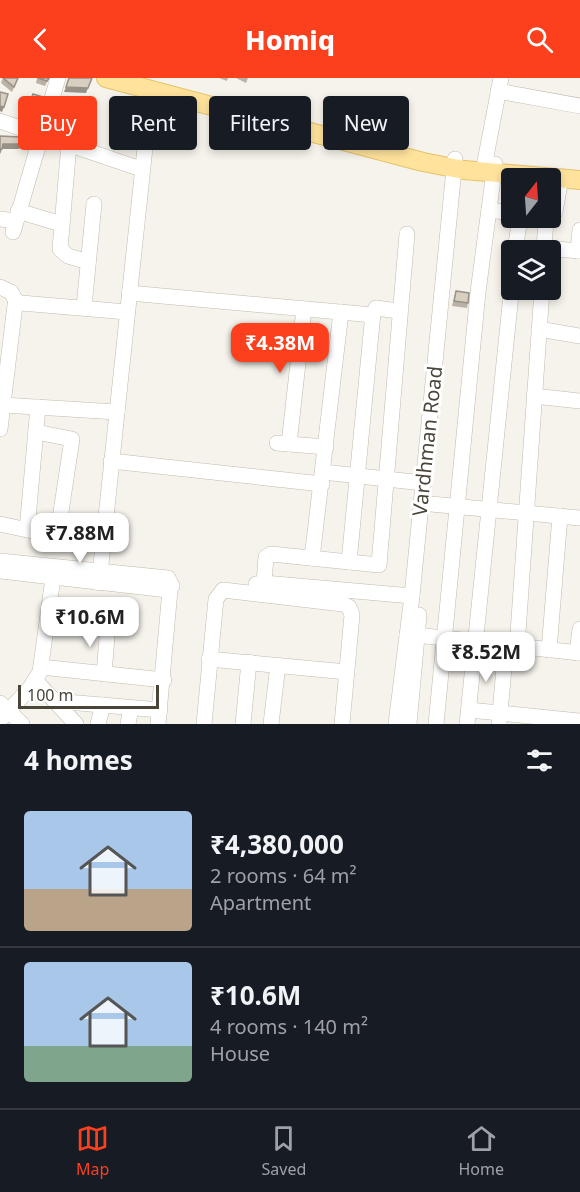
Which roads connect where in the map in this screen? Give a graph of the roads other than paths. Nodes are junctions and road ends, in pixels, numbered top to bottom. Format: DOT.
graph roads {
  1 [pos="58,78"];
  2 [pos="106,78"];
  3 [pos="145,84"];
  4 [pos="500,84"];
  5 [pos="53,96"];
  6 [pos="580,106"];
  7 [pos="0,121"];
  8 [pos="18,127"];
  9 [pos="37,150"];
  10 [pos="68,150"];
  11 [pos="86,150"];
  12 [pos="459,164"];
  13 [pos="489,168"];
  14 [pos="141,169"];
  15 [pos="501,170"];
  16 [pos="580,171"];
  17 [pos="561,178"];
  18 [pos="580,180"];
  19 [pos="94,204"];
  20 [pos="489,210"];
  21 [pos="501,212"];
  22 [pos="12,221"];
  23 [pos="61,225"];
  24 [pos="580,230"];
  25 [pos="406,234"];
  26 [pos="561,250"];
  27 [pos="579,251"];
  28 [pos="88,262"];
  29 [pos="0,287"];
  30 [pos="129,293"];
  31 [pos="510,300"];
  32 [pos="541,300"];
  33 [pos="17,303"];
  34 [pos="84,307"];
  35 [pos="304,309"];
  36 [pos="399,311"];
  37 [pos="127,312"];
  38 [pos="341,312"];
  39 [pos="373,315"];
  40 [pos="6,319"];
  41 [pos="539,329"];
  42 [pos="580,336"];
  43 [pos="534,396"];
  44 [pos="580,401"];
  45 [pos="3,405"];
  46 [pos="38,407"];
  47 [pos="117,412"];
  48 [pos="0,429"];
  49 [pos="36,432"];
  50 [pos="326,447"];
  51 [pos="111,461"];
  52 [pos="357,477"];
  53 [pos="322,478"];
  54 [pos="387,480"];
  55 [pos="423,483"];
  56 [pos="430,504"];
  57 [pos="456,505"];
  58 [pos="488,509"];
  59 [pos="528,512"];
  60 [pos="560,516"];
  61 [pos="580,518"];
  62 [pos="0,524"];
  63 [pos="27,530"];
  64 [pos="312,558"];
  65 [pos="349,562"];
  66 [pos="379,565"];
  67 [pos="0,572"];
  68 [pos="54,573"];
  69 [pos="100,577"];
  70 [pos="264,583"];
  71 [pos="239,592"];
  72 [pos="376,592"];
  73 [pos="412,596"];
  74 [pos="108,624"];
  75 [pos="580,629"];
  76 [pos="412,635"];
  77 [pos="444,639"];
  78 [pos="476,642"];
  79 [pos="511,646"];
  80 [pos="549,650"];
  81 [pos="579,653"];
  82 [pos="209,659"];
  83 [pos="249,662"];
  84 [pos="278,665"];
  85 [pos="347,672"];
  86 [pos="38,674"];
  87 [pos="104,674"];
  88 [pos="164,680"];
  89 [pos="55,701"];
  90 [pos="104,705"];
  91 [pos="131,708"];
  92 [pos="3,711"];
  93 [pos="159,717"];
  94 [pos="468,717"];
  95 [pos="500,718"];
  96 [pos="532,720"];
  97 [pos="563,721"];
  98 [pos="580,721"];
  99 [pos="22,724"];
  100 [pos="76,724"];
  101 [pos="98,724"];
  102 [pos="128,724"];
  103 [pos="204,724"];
  104 [pos="243,724"];
  105 [pos="271,724"];
  106 [pos="342,724"];
  107 [pos="396,724"];
  108 [pos="409,724"];
  109 [pos="436,724"];
  1 -- 5 [label="street"];
  2 -- 3 [label="main road"];
  3 -- 12 [label="main road"];
  3 -- 14 [label="street"];
  4 -- 6 [label="street"];
  4 -- 13 [label="street"];
  7 -- 8 [label="street"];
  9 -- 22 [label="street"];
  10 -- 23 [label="street"];
  11 -- 14 [label="street"];
  12 -- 13 [label="main road"];
  12 -- 55 [label="street, Vardhman Road"];
  12 -- 56 [label="street, Vardhman Road"];
  13 -- 15 [label="main road"];
  13 -- 16 [label="main road"];
  13 -- 20 [label="street"];
  14 -- 30 [label="street"];
  17 -- 18 [label="main road"];
  19 -- 28 [label="street"];
  20 -- 21 [label="street"];
  20 -- 57 [label="street"];
  22 -- 23 [label="street"];
  23 -- 28 [label="street"];
  24 -- 27 [label="street"];
  25 -- 36 [label="street"];
  26 -- 27 [label="street"];
  28 -- 34 [label="street"];
  29 -- 33 [label="street"];
  30 -- 35 [label="street"];
  30 -- 37 [label="street"];
  31 -- 58 [label="street"];
  32 -- 41 [label="street"];
  33 -- 34 [label="street"];
  33 -- 40 [label="street"];
  34 -- 37 [label="street"];
  35 -- 38 [label="street"];
  35 -- 50 [label="street"];
  36 -- 39 [label="street"];
  36 -- 54 [label="street"];
  37 -- 47 [label="street"];
  38 -- 39 [label="street"];
  38 -- 50 [label="street"];
  39 -- 52 [label="street"];
  40 -- 45 [label="street"];
  41 -- 42 [label="street"];
  41 -- 43 [label="street"];
  43 -- 44 [label="street"];
  43 -- 59 [label="street"];
  45 -- 46 [label="street"];
  45 -- 48 [label="street"];
  46 -- 47 [label="street"];
  46 -- 49 [label="street"];
  47 -- 51 [label="street"];
  49 -- 63 [label="street"];
  49 -- 63 [label="street"];
  50 -- 53 [label="street"];
  51 -- 53 [label="street"];
  51 -- 69 [label="street"];
  52 -- 53 [label="street"];
  52 -- 54 [label="street"];
  52 -- 65 [label="street"];
  53 -- 64 [label="street"];
  54 -- 55 [label="street"];
  54 -- 66 [label="street"];
  55 -- 73 [label="street, Vardhman Road"];
  56 -- 57 [label="street"];
  56 -- 76 [label="street, Vardhman Road"];
  57 -- 58 [label="street"];
  57 -- 77 [label="street"];
  58 -- 59 [label="street"];
  58 -- 78 [label="street"];
  59 -- 60 [label="street"];
  59 -- 79 [label="street"];
  60 -- 61 [label="street"];
  60 -- 80 [label="street"];
  62 -- 63 [label="street"];
  64 -- 65 [label="street"];
  64 -- 70 [label="street"];
  65 -- 66 [label="street"];
  66 -- 72 [label="street"];
  67 -- 68 [label="street"];
  68 -- 69 [label="street"];
  68 -- 86 [label="street"];
  69 -- 88 [label="street"];
  70 -- 71 [label="street"];
  70 -- 72 [label="street"];
  71 -- 82 [label="street"];
  71 -- 85 [label="street"];
  72 -- 73 [label="street"];
  73 -- 76 [label="street, Vardhman Road"];
  74 -- 87 [label="street"];
  75 -- 81 [label="street"];
  76 -- 77 [label="street"];
  76 -- 107 [label="street, Vardhman Road"];
  76 -- 108 [label="street, Vardhman Road"];
  77 -- 78 [label="street"];
  77 -- 109 [label="street"];
  78 -- 79 [label="street"];
  78 -- 94 [label="street"];
  79 -- 80 [label="street"];
  79 -- 95 [label="street"];
  80 -- 81 [label="street"];
  82 -- 83 [label="street"];
  82 -- 103 [label="street"];
  83 -- 84 [label="street"];
  83 -- 104 [label="street"];
  84 -- 85 [label="street"];
  84 -- 105 [label="street"];
  85 -- 106 [label="street"];
  86 -- 87 [label="street"];
  86 -- 89 [label="street"];
  86 -- 92 [label="street"];
  87 -- 88 [label="street"];
  88 -- 93 [label="street"];
  89 -- 90 [label="street"];
  89 -- 100 [label="street"];
  90 -- 91 [label="street"];
  90 -- 101 [label="street"];
  91 -- 93 [label="street"];
  91 -- 102 [label="street"];
  92 -- 99 [label="street"];
  94 -- 95 [label="street"];
  95 -- 96 [label="street"];
  96 -- 97 [label="street"];
  97 -- 98 [label="street"];
}
